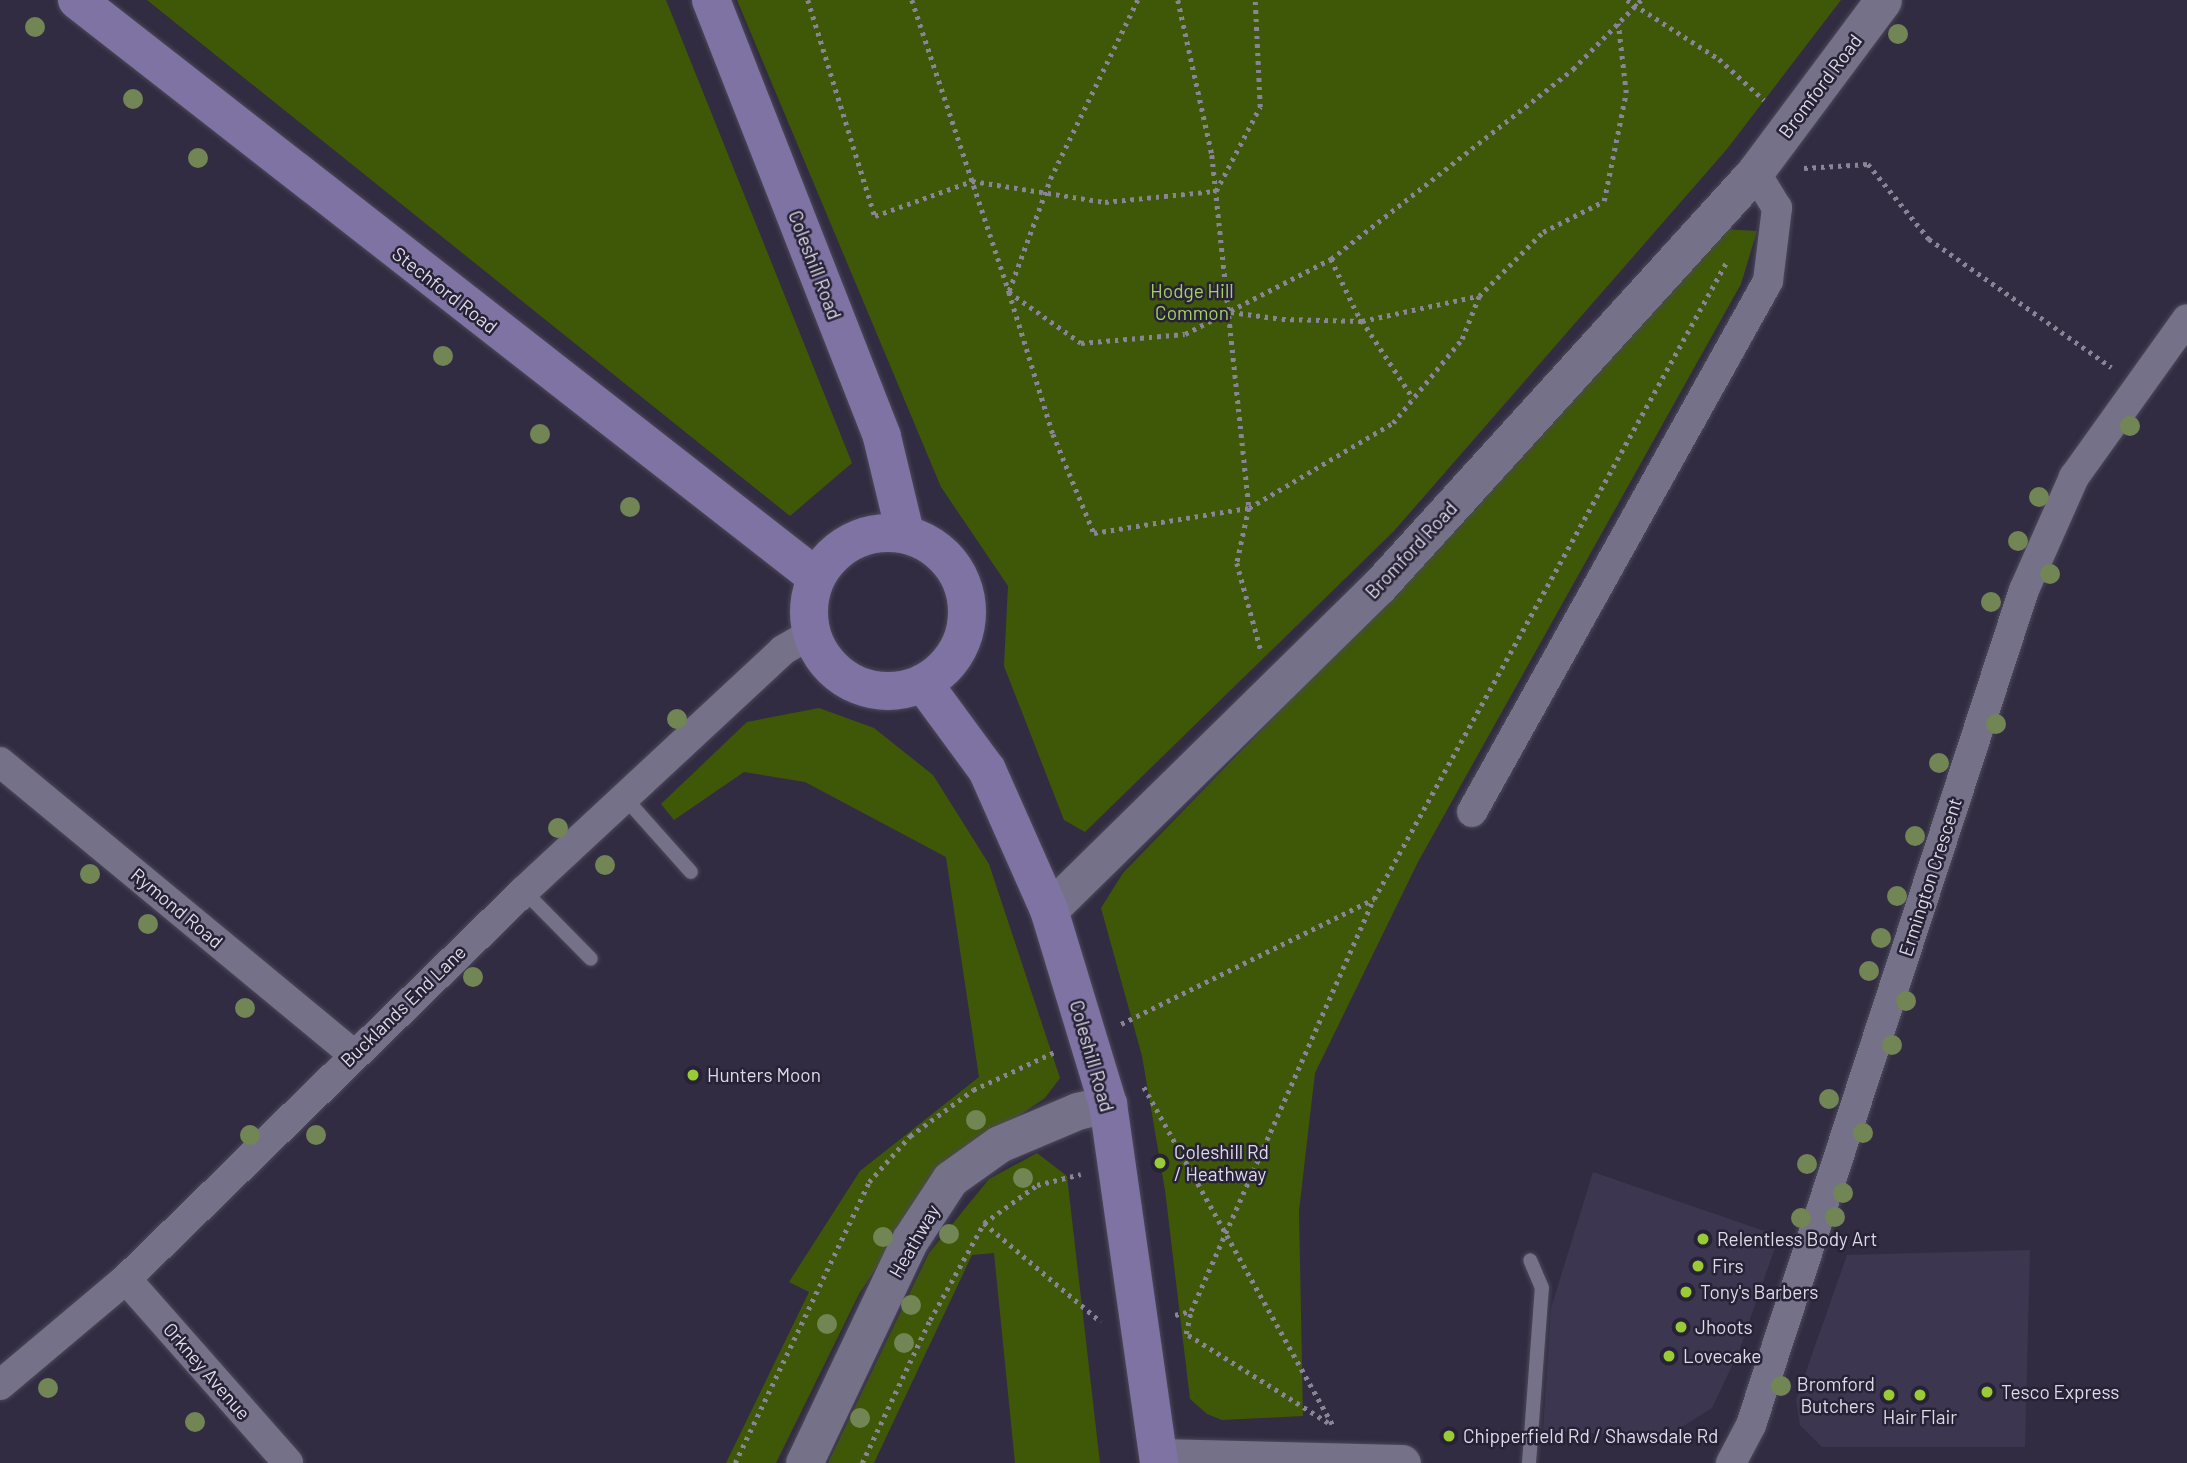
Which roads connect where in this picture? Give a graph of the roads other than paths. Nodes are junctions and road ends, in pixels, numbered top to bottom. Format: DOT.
graph roads {
  1 [pos="77,0"];
  2 [pos="710,0"];
  3 [pos="1884,0"];
  4 [pos="1755,172"];
  5 [pos="2187,319"];
  6 [pos="905,533"];
  7 [pos="816,577"];
  8 [pos="811,634"];
  9 [pos="923,683"];
  10 [pos="0,762"];
  11 [pos="625,798"];
  12 [pos="1472,812"];
  13 [pos="691,872"];
  14 [pos="524,891"];
  15 [pos="1049,910"];
  16 [pos="591,960"];
  17 [pos="353,1054"];
  18 [pos="1108,1104"];
  19 [pos="1530,1260"];
  20 [pos="126,1279"];
  21 [pos="0,1385"];
  22 [pos="1159,1460"];
  23 [pos="1302,1461"];
  24 [pos="288,1463"];
  25 [pos="804,1463"];
  26 [pos="1402,1463"];
  27 [pos="1529,1463"];
  28 [pos="1731,1463"];
  1 -- 7 [label="main road, Stechford Road"];
  2 -- 6 [label="main road, Coleshill Road"];
  3 -- 4 [label="street, Bromford Road"];
  4 -- 12 [label="street"];
  4 -- 15 [label="street, Bromford Road"];
  5 -- 28 [label="street, Ermington Crescent"];
  6 -- 7 [label="main road"];
  6 -- 9 [label="main road"];
  7 -- 8 [label="main road"];
  8 -- 9 [label="main road"];
  8 -- 11 [label="street, Bucklands End Lane"];
  9 -- 15 [label="main road, Coleshill Road"];
  10 -- 17 [label="street, Rymond Road"];
  11 -- 13 [label="lane"];
  11 -- 14 [label="street, Bucklands End Lane"];
  14 -- 16 [label="lane"];
  14 -- 17 [label="street, Bucklands End Lane"];
  15 -- 18 [label="main road, Coleshill Road"];
  17 -- 20 [label="street, Bucklands End Lane"];
  18 -- 22 [label="main road, Coleshill Road"];
  18 -- 25 [label="street, Heathway"];
  19 -- 27 [label="lane"];
  20 -- 21 [label="street, Bucklands End Lane"];
  20 -- 24 [label="street, Orkney Avenue"];
  22 -- 23 [label="street"];
  23 -- 26 [label="street"];
}
